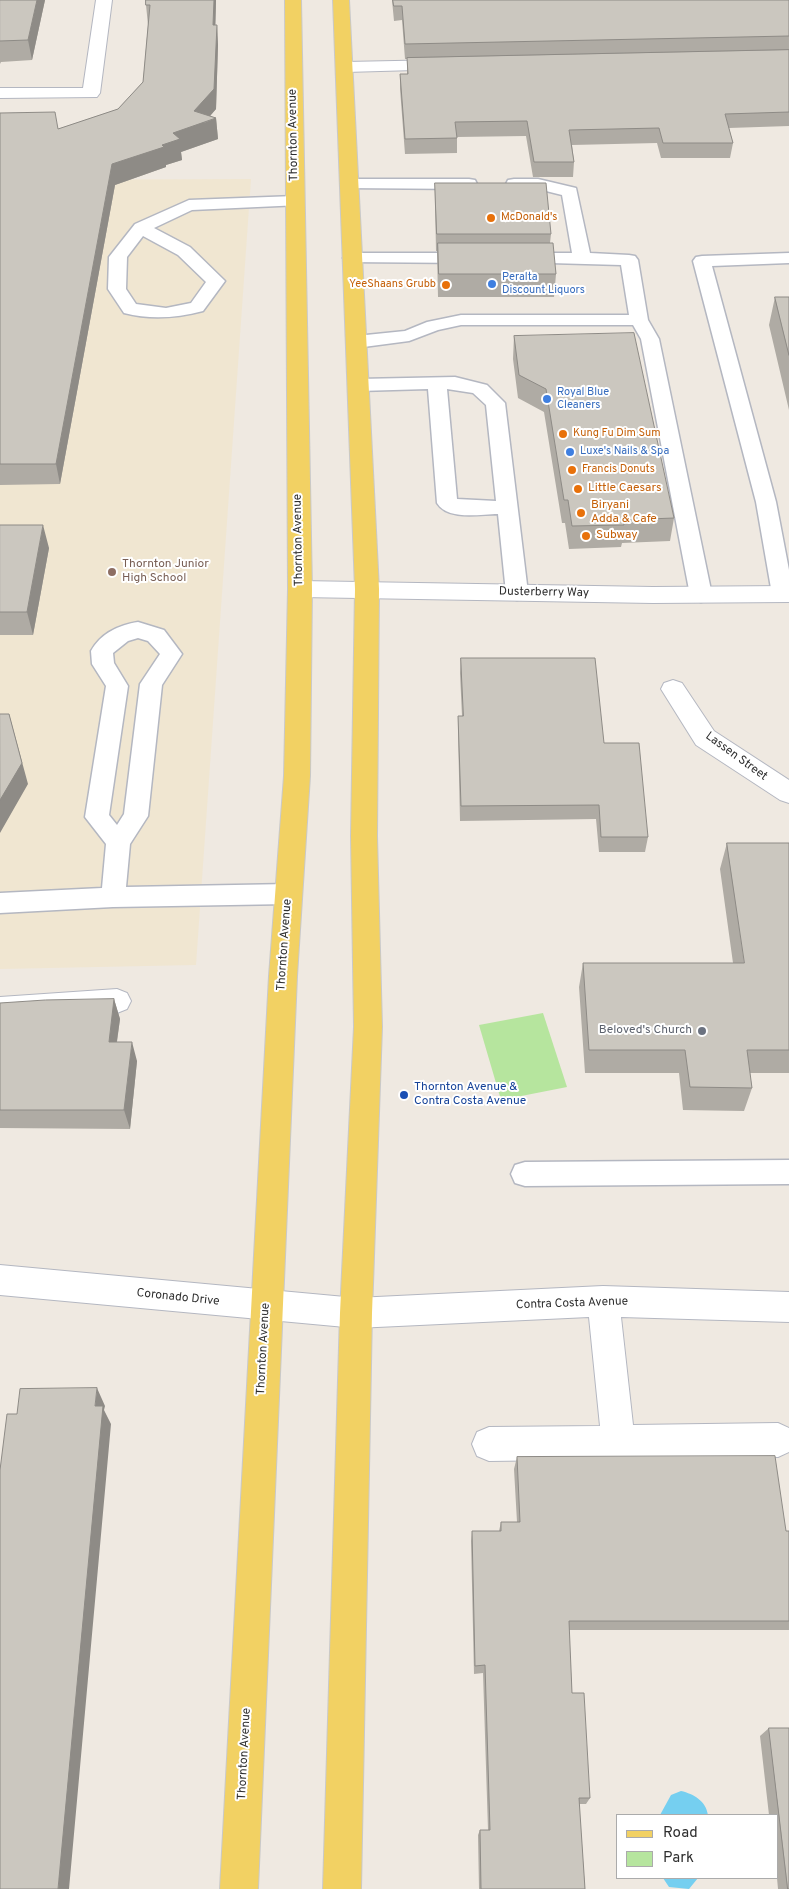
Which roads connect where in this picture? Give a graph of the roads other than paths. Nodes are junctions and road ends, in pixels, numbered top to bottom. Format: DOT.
graph roads {
  1 [pos="104,0"];
  2 [pos="293,0"];
  3 [pos="342,0"];
  4 [pos="464,65"];
  5 [pos="346,67"];
  6 [pos="0,93"];
  7 [pos="350,184"];
  8 [pos="295,201"];
  9 [pos="141,228"];
  10 [pos="352,258"];
  11 [pos="482,258"];
  12 [pos="502,258"];
  13 [pos="582,258"];
  14 [pos="789,258"];
  15 [pos="638,320"];
  16 [pos="356,342"];
  17 [pos="437,383"];
  18 [pos="359,386"];
  19 [pos="766,502"];
  20 [pos="789,502"];
  21 [pos="507,507"];
  22 [pos="780,529"];
  23 [pos="300,589"];
  24 [pos="367,589"];
  25 [pos="517,593"];
  26 [pos="786,594"];
  27 [pos="701,595"];
  28 [pos="673,689"];
  29 [pos="789,793"];
  30 [pos="118,842"];
  31 [pos="289,894"];
  32 [pos="113,897"];
  33 [pos="0,903"];
  34 [pos="117,1000"];
  35 [pos="0,1009"];
  36 [pos="789,1172"];
  37 [pos="525,1174"];
  38 [pos="0,1280"];
  39 [pos="603,1301"];
  40 [pos="266,1306"];
  41 [pos="789,1307"];
  42 [pos="356,1313"];
  43 [pos="778,1440"];
  44 [pos="618,1442"];
  45 [pos="489,1444"];
  46 [pos="239,1889"];
  47 [pos="342,1889"];
  1 -- 6 [label="street"];
  2 -- 8 [label="main road, Thornton Avenue"];
  3 -- 5 [label="main road"];
  4 -- 5 [label="street"];
  5 -- 7 [label="main road"];
  7 -- 10 [label="main road"];
  7 -- 13 [label="lane"];
  8 -- 9 [label="lane"];
  8 -- 23 [label="main road, Thornton Avenue"];
  9 -- 9 [label="lane"];
  10 -- 11 [label="lane"];
  10 -- 16 [label="main road"];
  12 -- 13 [label="lane"];
  13 -- 15 [label="lane"];
  14 -- 19 [label="lane"];
  15 -- 16 [label="lane"];
  15 -- 27 [label="lane"];
  16 -- 18 [label="main road"];
  17 -- 18 [label="lane"];
  17 -- 21 [label="lane"];
  17 -- 21 [label="lane"];
  18 -- 24 [label="main road"];
  19 -- 20 [label="lane"];
  19 -- 22 [label="lane"];
  21 -- 25 [label="lane"];
  22 -- 26 [label="lane"];
  23 -- 24 [label="street, Dusterberry Way"];
  23 -- 31 [label="main road, Thornton Avenue"];
  24 -- 25 [label="street, Dusterberry Way"];
  24 -- 42 [label="main road"];
  25 -- 27 [label="street, Dusterberry Way"];
  26 -- 27 [label="street, Dusterberry Way"];
  28 -- 29 [label="street, Lassen Street"];
  30 -- 30 [label="lane"];
  30 -- 32 [label="lane"];
  31 -- 32 [label="lane"];
  31 -- 40 [label="main road, Thornton Avenue"];
  32 -- 33 [label="lane"];
  34 -- 35 [label="street"];
  36 -- 37 [label="lane"];
  38 -- 40 [label="street, Coronado Drive"];
  39 -- 41 [label="street, Contra Costa Avenue"];
  39 -- 42 [label="street, Contra Costa Avenue"];
  39 -- 44 [label="street"];
  40 -- 42 [label="street, Coronado Drive"];
  40 -- 46 [label="main road, Thornton Avenue"];
  42 -- 47 [label="main road"];
  43 -- 44 [label="street"];
  44 -- 45 [label="street"];
}
